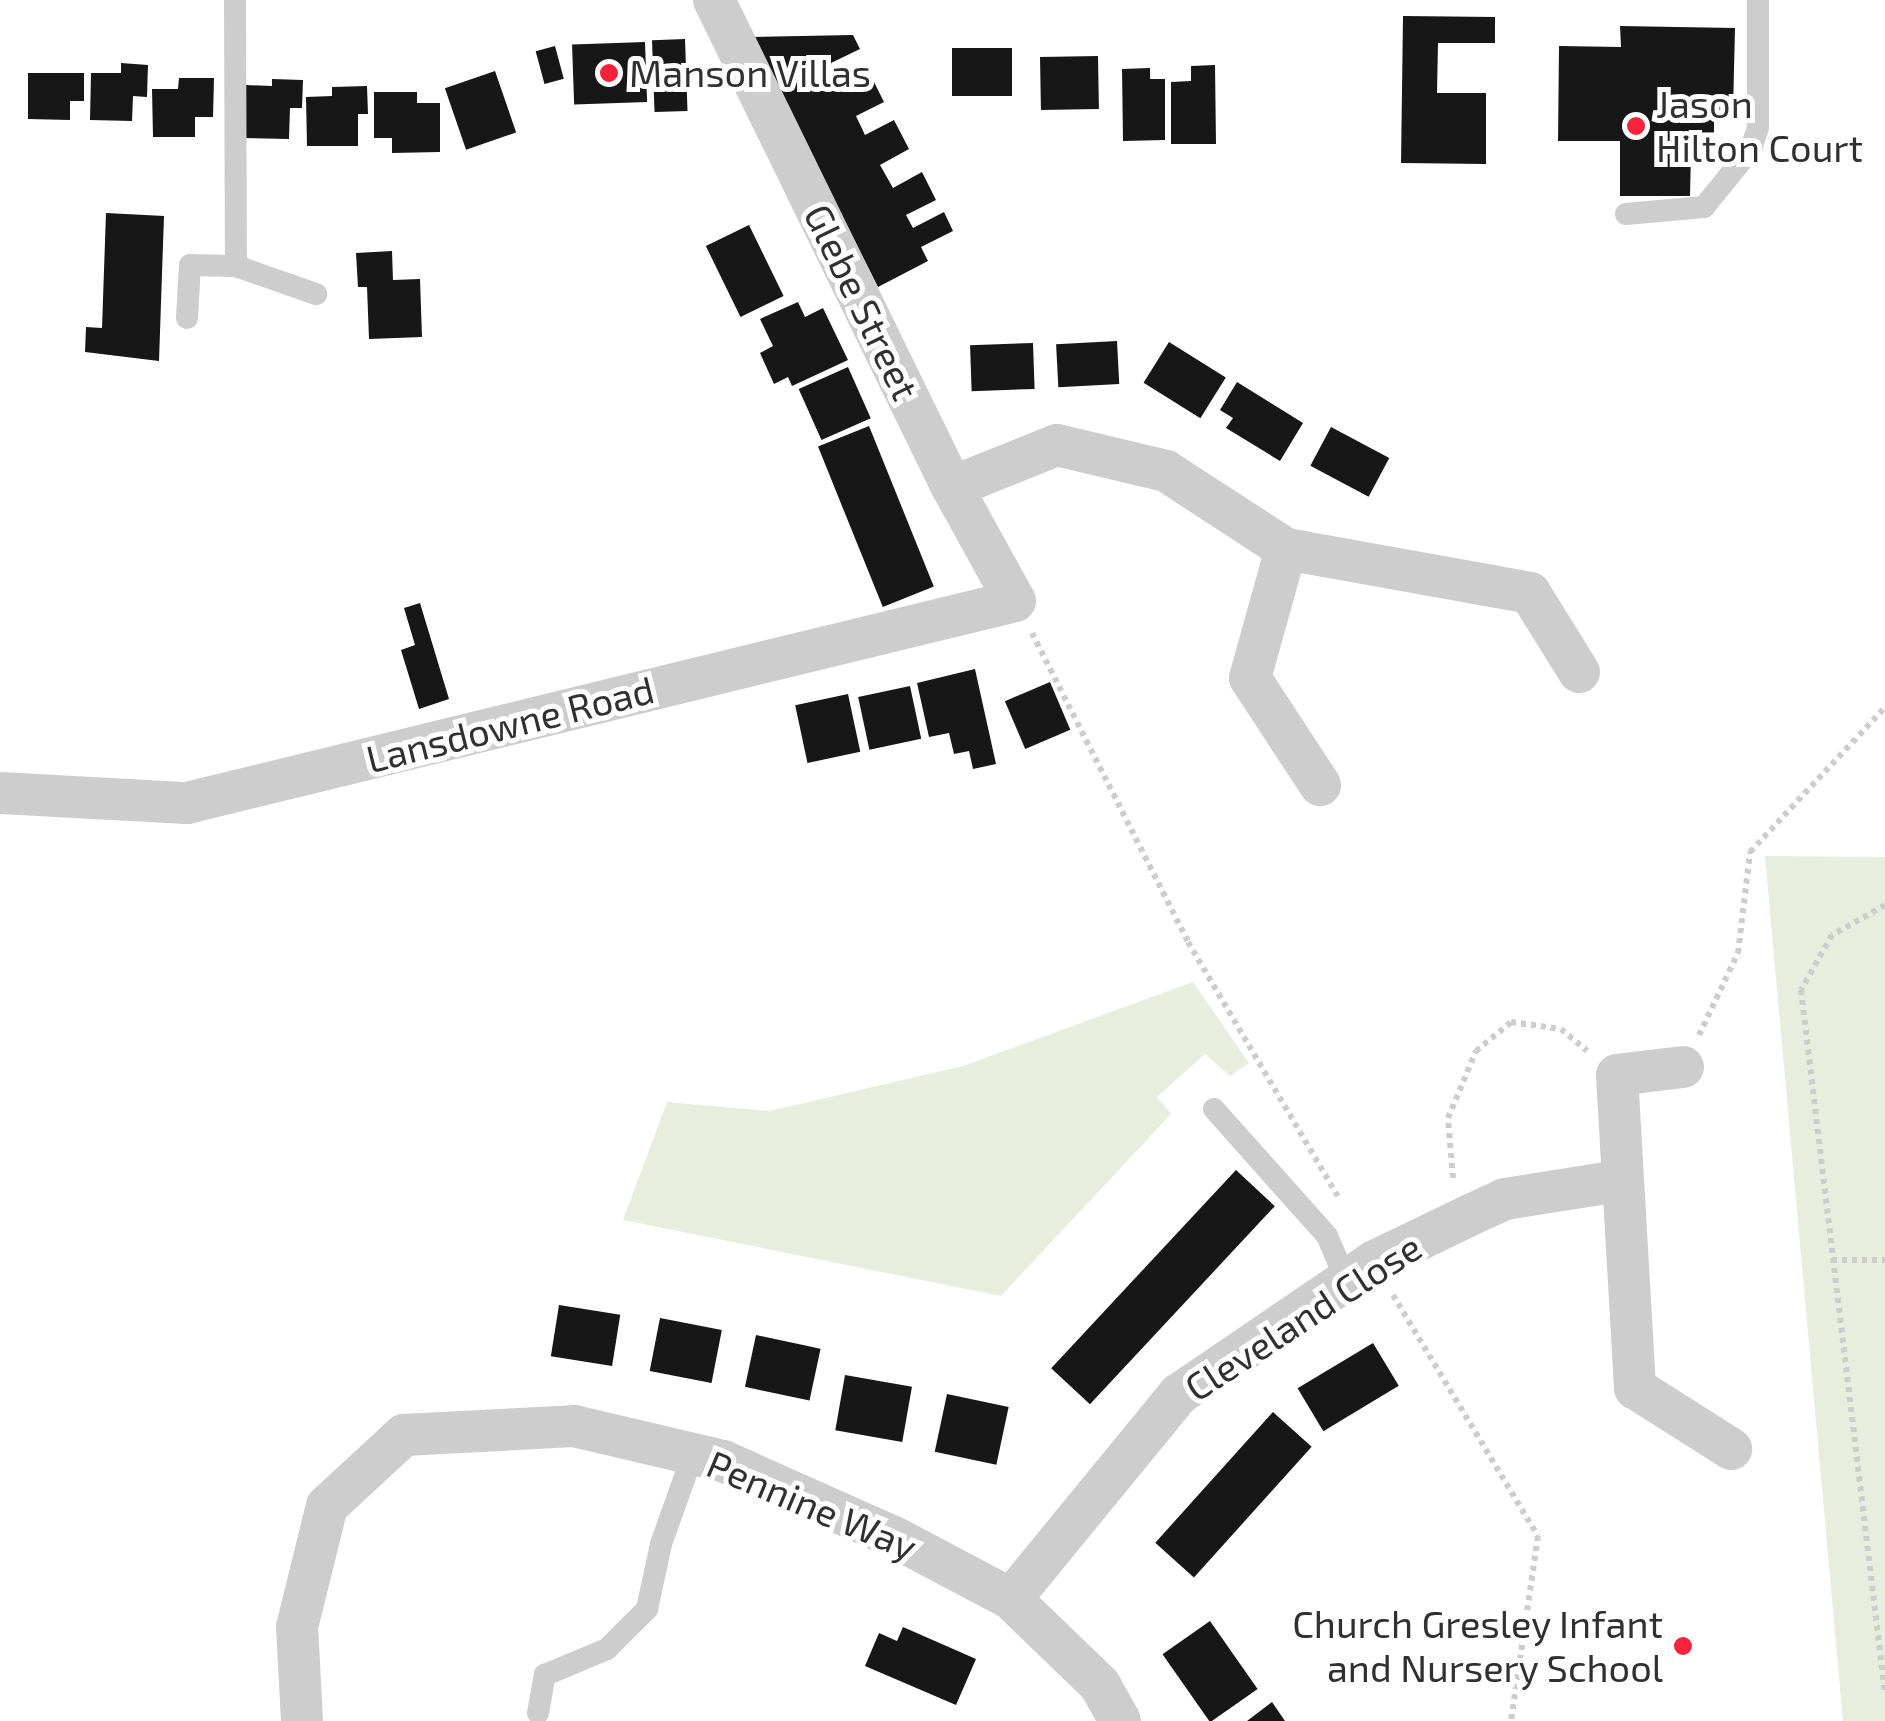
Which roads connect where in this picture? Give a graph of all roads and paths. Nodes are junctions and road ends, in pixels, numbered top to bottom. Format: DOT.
graph roads {
  1 [pos="235,0"];
  2 [pos="714,0"];
  3 [pos="1758,0"];
  4 [pos="1626,214"];
  5 [pos="236,266"];
  6 [pos="316,294"];
  7 [pos="187,318"];
  8 [pos="952,488"];
  9 [pos="1286,549"];
  10 [pos="1015,601"];
  11 [pos="1579,672"];
  12 [pos="1885,707"];
  13 [pos="1320,785"];
  14 [pos="0,792"];
  15 [pos="1885,906"];
  16 [pos="1683,1067"];
  17 [pos="1616,1075"];
  18 [pos="1214,1109"];
  19 [pos="1619,1181"];
  20 [pos="1468,1216"];
  21 [pos="1832,1260"];
  22 [pos="1885,1260"];
  23 [pos="1360,1271"];
  24 [pos="1732,1449"];
  25 [pos="694,1454"];
  26 [pos="1011,1598"];
  27 [pos="1885,1693"];
  28 [pos="538,1712"];
  29 [pos="302,1721"];
  30 [pos="1120,1721"];
  31 [pos="1512,1721"];
  1 -- 5 [label="lane"];
  2 -- 8 [label="street, Glebe Street"];
  3 -- 4 [label="lane"];
  5 -- 6 [label="lane"];
  5 -- 7 [label="lane"];
  8 -- 9 [label="street"];
  8 -- 10 [label="street, Glebe Street"];
  9 -- 11 [label="street"];
  9 -- 13 [label="street"];
  10 -- 14 [label="street, Lansdowne Road"];
  10 -- 23 [label="path"];
  12 -- 16 [label="path"];
  15 -- 21 [label="path"];
  16 -- 17 [label="street"];
  17 -- 19 [label="street"];
  17 -- 20 [label="path"];
  18 -- 23 [label="lane"];
  19 -- 20 [label="street, Cleveland Close"];
  19 -- 24 [label="street"];
  20 -- 23 [label="street, Cleveland Close"];
  21 -- 22 [label="path"];
  21 -- 27 [label="path"];
  23 -- 26 [label="street, Cleveland Close"];
  23 -- 31 [label="path"];
  25 -- 26 [label="street, Pennine Way"];
  25 -- 28 [label="lane"];
  25 -- 29 [label="street, Pennine Way"];
  26 -- 30 [label="street, Pennine Way"];
}
